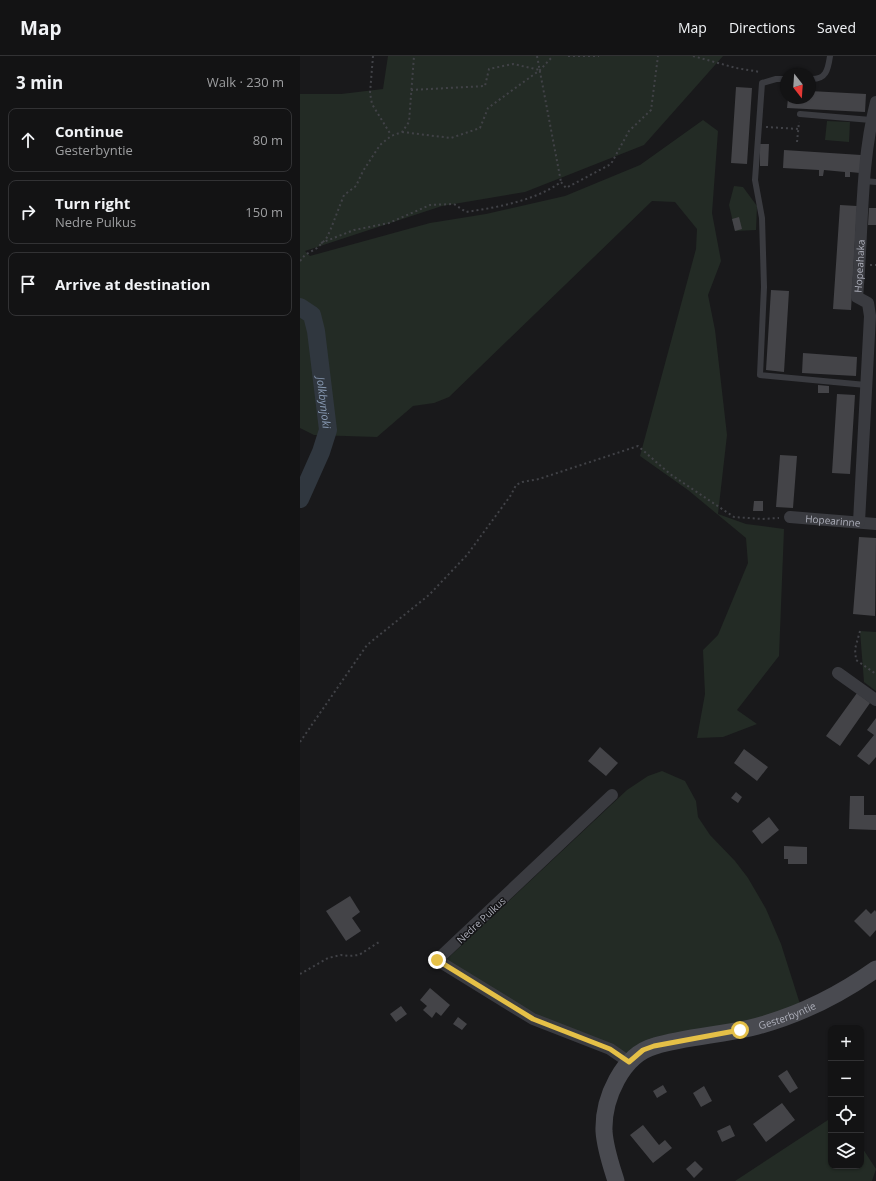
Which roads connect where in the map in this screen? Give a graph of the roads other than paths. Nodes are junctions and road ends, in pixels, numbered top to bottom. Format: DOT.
graph roads {
  1 [pos="830,56"];
  2 [pos="780,79"];
  3 [pos="816,80"];
  4 [pos="876,102"];
  5 [pos="800,114"];
  6 [pos="871,120"];
  7 [pos="870,182"];
  8 [pos="866,385"];
  9 [pos="790,517"];
  10 [pos="859,522"];
  11 [pos="876,524"];
  12 [pos="838,673"];
  13 [pos="876,700"];
  14 [pos="612,795"];
  15 [pos="876,969"];
  16 [pos="629,1062"];
  17 [pos="616,1181"];
  1 -- 3 [label="lane"];
  2 -- 8 [label="lane"];
  4 -- 6 [label="street, Hopeahaka"];
  5 -- 6 [label="lane"];
  6 -- 7 [label="street, Hopeahaka"];
  7 -- 8 [label="street, Hopeahaka"];
  8 -- 10 [label="street, Hopeahaka"];
  9 -- 10 [label="street, Hopearinne"];
  10 -- 11 [label="street, Hopearinne"];
  12 -- 13 [label="street"];
  14 -- 16 [label="street, Nedre Pulkus"];
  15 -- 16 [label="street, Gesterbyntie"];
  16 -- 17 [label="street, Gesterbyntie"];
}
